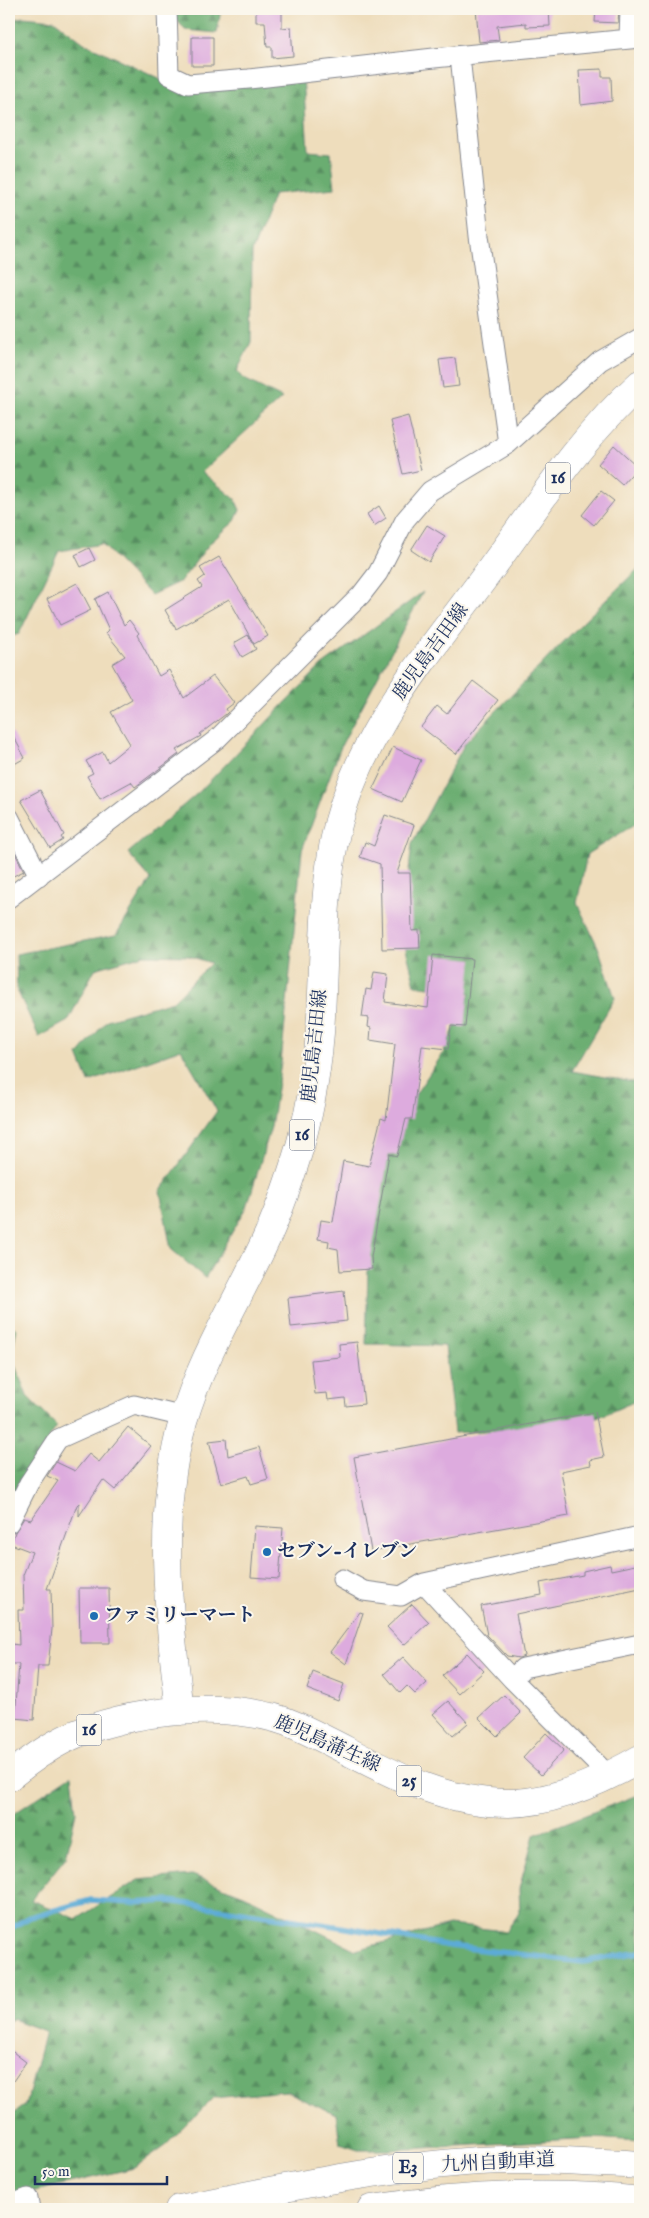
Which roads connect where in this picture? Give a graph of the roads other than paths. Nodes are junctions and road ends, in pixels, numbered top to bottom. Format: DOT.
graph roads {
  1 [pos="167,9"];
  2 [pos="630,9"];
  3 [pos="634,37"];
  4 [pos="460,56"];
  5 [pos="640,338"];
  6 [pos="640,384"];
  7 [pos="508,444"];
  8 [pos="9,817"];
  9 [pos="39,876"];
  10 [pos="9,898"];
  11 [pos="184,1417"];
  12 [pos="9,1523"];
  13 [pos="640,1536"];
  14 [pos="342,1579"];
  15 [pos="424,1583"];
  16 [pos="640,1644"];
  17 [pos="512,1678"];
  18 [pos="180,1711"];
  19 [pos="640,1759"];
  20 [pos="609,1776"];
  21 [pos="9,1777"];
  22 [pos="640,2166"];
  23 [pos="640,2202"];
  24 [pos="29,2204"];
  25 [pos="9,2205"];
  26 [pos="180,2209"];
  27 [pos="370,2209"];
  1 -- 4 [label="street"];
  2 -- 3 [label="street"];
  3 -- 4 [label="street"];
  4 -- 7 [label="street"];
  5 -- 7 [label="street"];
  6 -- 11 [label="main road, 鹿児島吉田線 / 16"];
  7 -- 9 [label="street"];
  8 -- 9 [label="street"];
  9 -- 10 [label="street"];
  11 -- 12 [label="street"];
  11 -- 18 [label="main road, 鹿児島吉田線 / 16"];
  13 -- 15 [label="street"];
  14 -- 15 [label="street"];
  15 -- 17 [label="street"];
  16 -- 17 [label="street"];
  17 -- 20 [label="street"];
  18 -- 20 [label="main road, 鹿児島蒲生線 / 25"];
  18 -- 21 [label="main road, 16"];
  19 -- 20 [label="main road, 鹿児島蒲生線 / 25"];
  22 -- 26 [label="main road, 九州自動車道 / E3"];
  23 -- 27 [label="main road, 九州自動車道 / E3"];
  24 -- 25 [label="street"];
}
